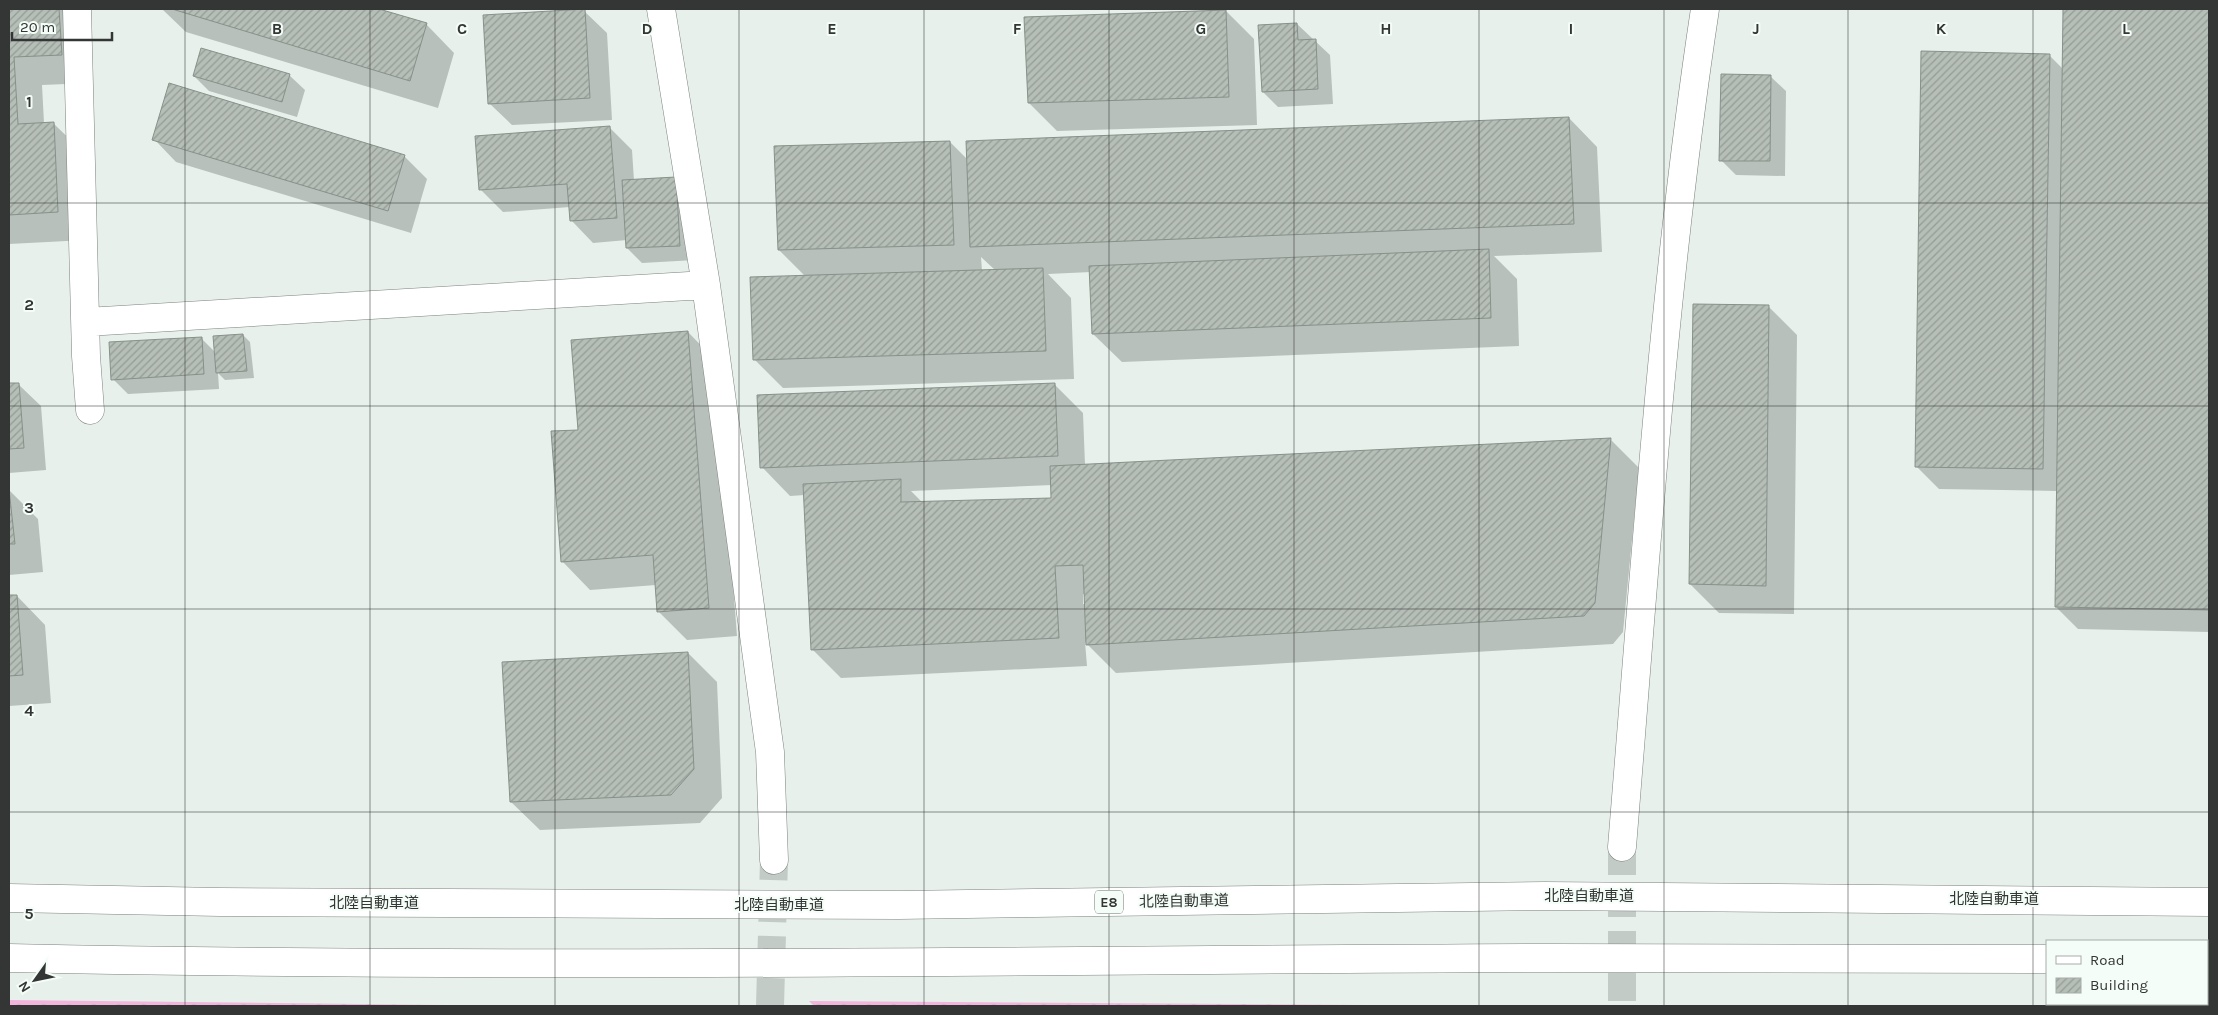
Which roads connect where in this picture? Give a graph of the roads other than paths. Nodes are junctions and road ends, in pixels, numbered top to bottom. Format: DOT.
graph roads {
  1 [pos="77,9"];
  2 [pos="661,9"];
  3 [pos="1705,9"];
  4 [pos="706,284"];
  5 [pos="86,322"];
  6 [pos="90,410"];
  7 [pos="1622,847"];
  8 [pos="774,860"];
  9 [pos="9,898"];
  10 [pos="2209,902"];
  11 [pos="9,958"];
  12 [pos="2046,959"];
  1 -- 5 [label="main road"];
  2 -- 4 [label="main road"];
  3 -- 7 [label="main road"];
  4 -- 5 [label="main road"];
  4 -- 8 [label="main road"];
  5 -- 6 [label="main road"];
  9 -- 10 [label="main road, 北陸自動車道 / E8"];
  11 -- 12 [label="main road"];
}
